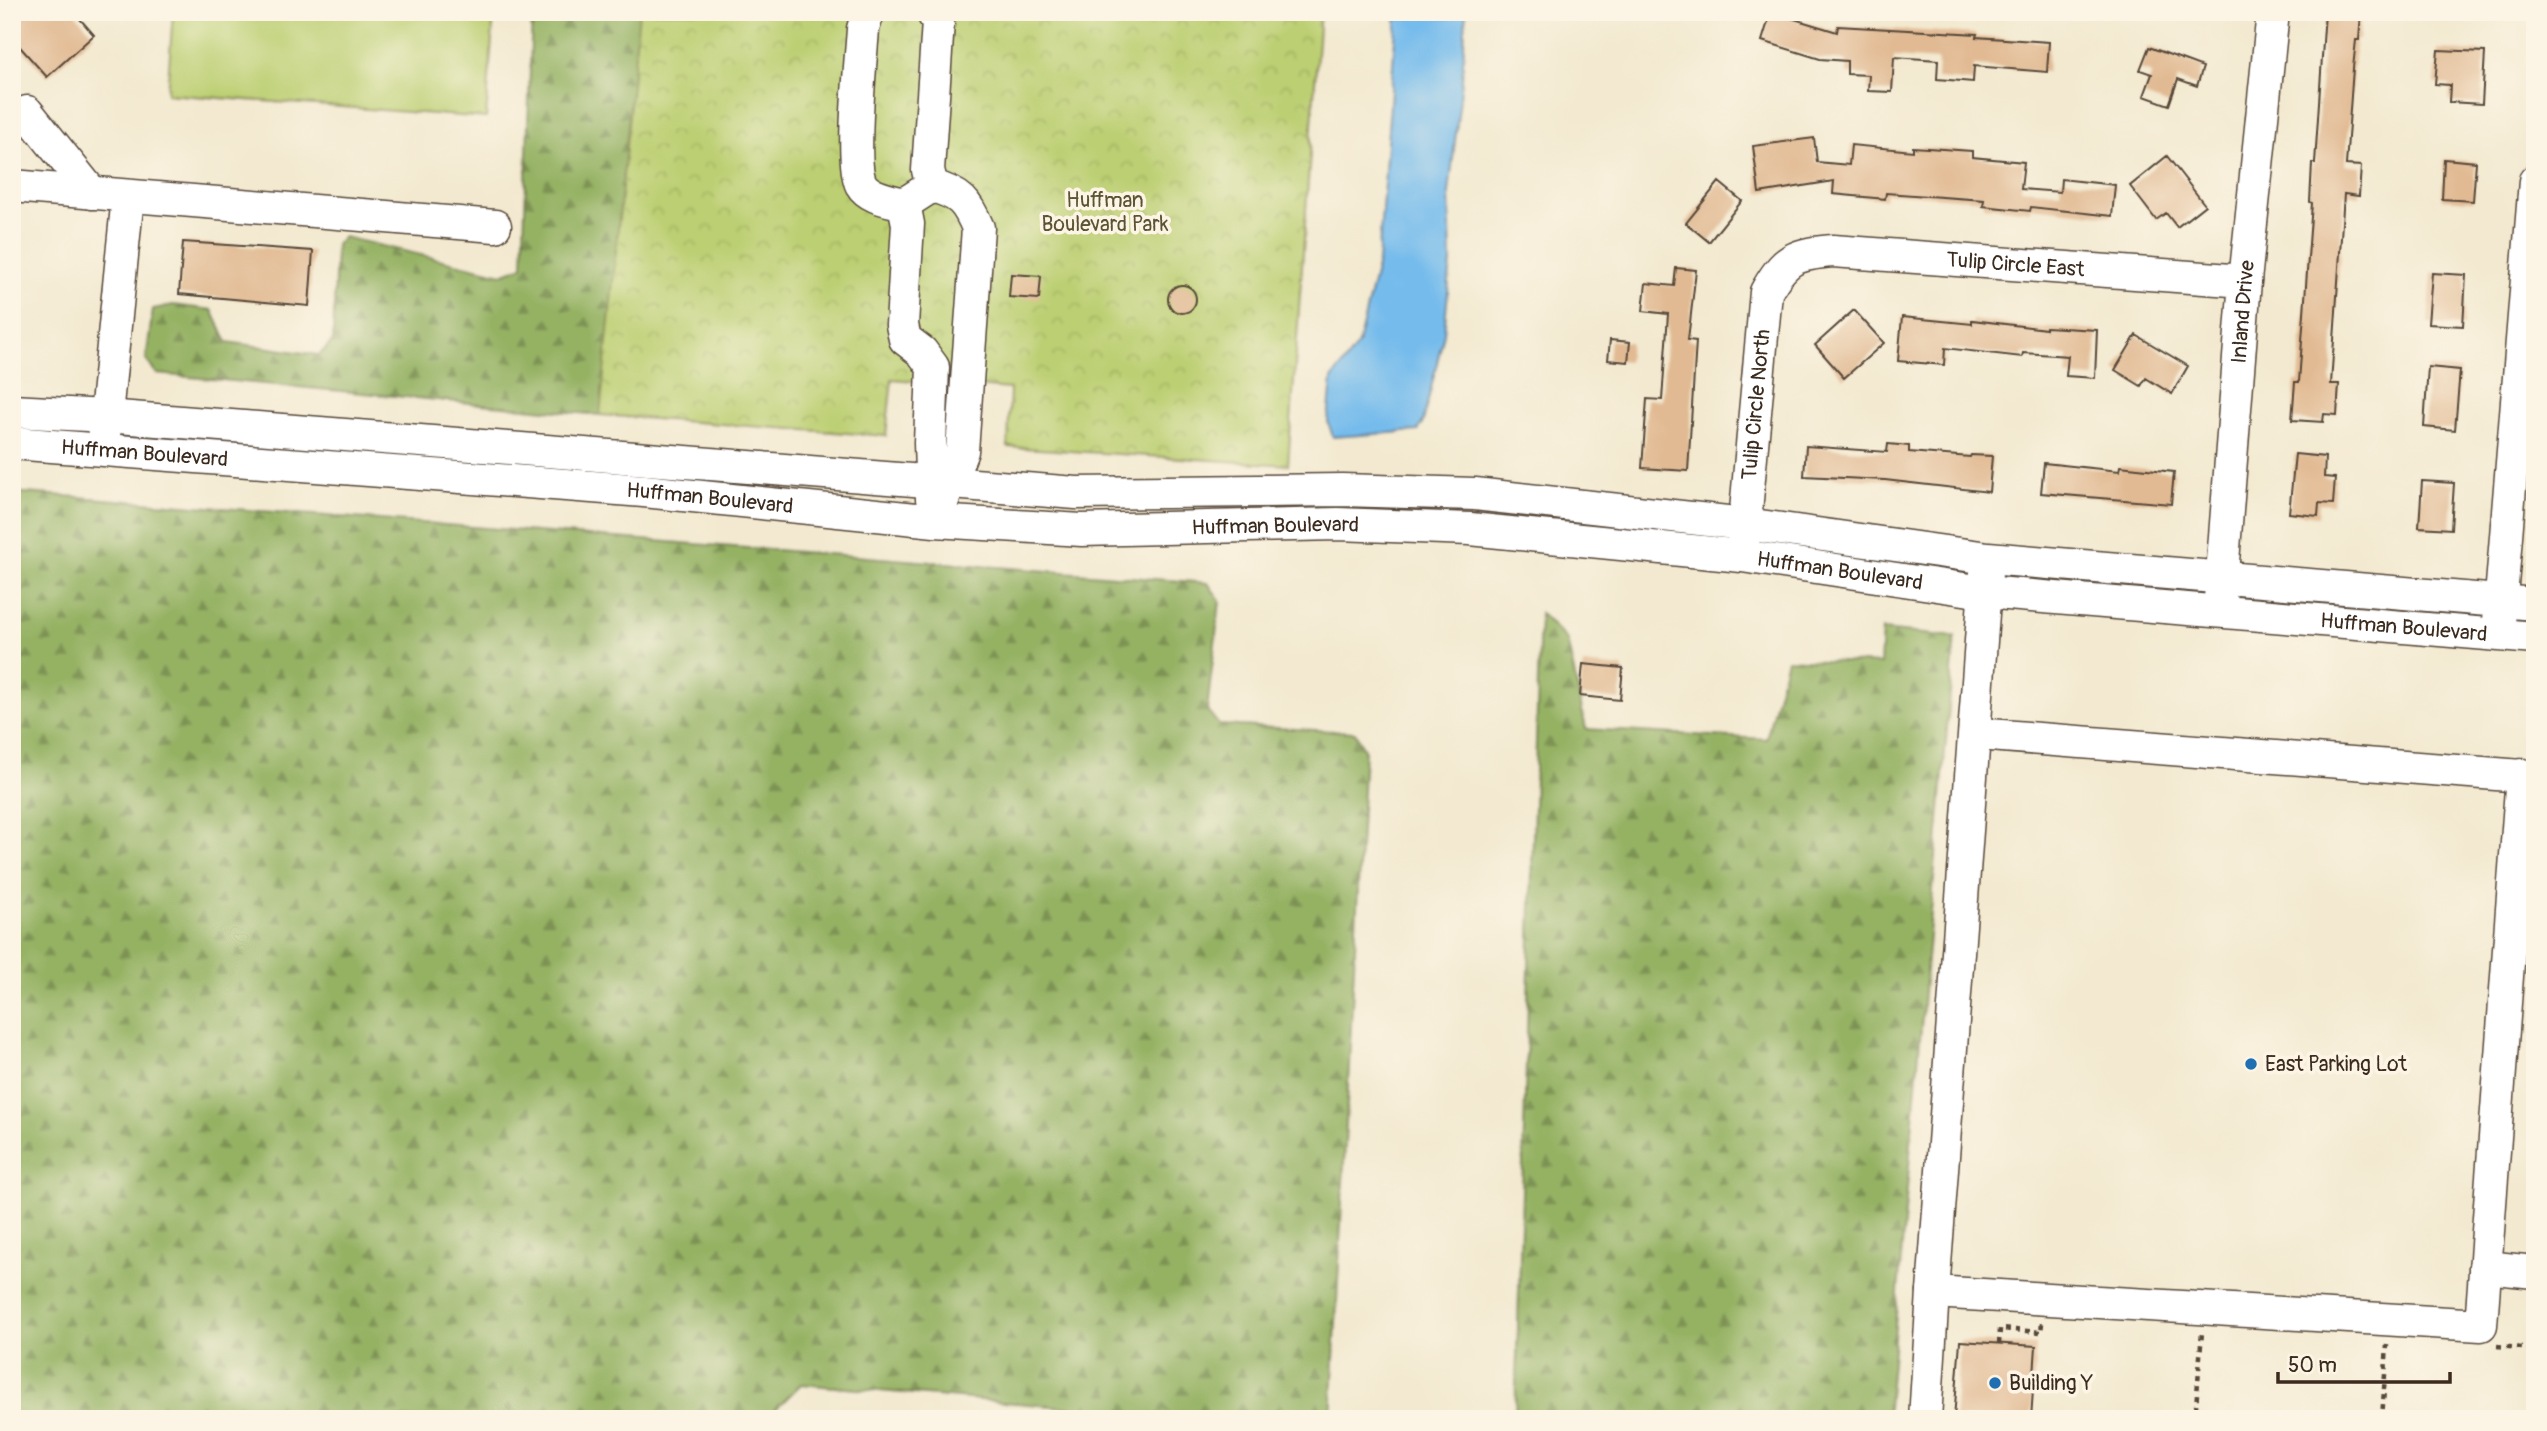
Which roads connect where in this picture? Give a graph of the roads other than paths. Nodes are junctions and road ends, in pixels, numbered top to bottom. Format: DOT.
graph roads {
  1 [pos="869,12"];
  2 [pos="932,12"];
  3 [pos="2273,12"];
  4 [pos="27,112"];
  5 [pos="2535,181"];
  6 [pos="12,186"];
  7 [pos="932,187"];
  8 [pos="92,193"];
  9 [pos="128,196"];
  10 [pos="904,204"];
  11 [pos="495,226"];
  12 [pos="1788,261"];
  13 [pos="2245,281"];
  14 [pos="971,334"];
  15 [pos="922,352"];
  16 [pos="12,411"];
  17 [pos="106,416"];
  18 [pos="12,443"];
  19 [pos="103,450"];
  20 [pos="940,482"];
  21 [pos="934,521"];
  22 [pos="1745,524"];
  23 [pos="1742,556"];
  24 [pos="1987,558"];
  25 [pos="2221,578"];
  26 [pos="1984,592"];
  27 [pos="2501,600"];
  28 [pos="2535,604"];
  29 [pos="2218,612"];
  30 [pos="2498,634"];
  31 [pos="2535,638"];
  32 [pos="1976,734"];
  33 [pos="2528,776"];
  34 [pos="2485,1267"];
  35 [pos="2535,1272"];
  36 [pos="1933,1292"];
  37 [pos="1926,1419"];
  1 -- 10 [label="street"];
  2 -- 7 [label="street"];
  3 -- 13 [label="street, Inland Drive"];
  4 -- 8 [label="street"];
  5 -- 27 [label="street"];
  6 -- 8 [label="street"];
  7 -- 10 [label="street"];
  7 -- 14 [label="street"];
  8 -- 9 [label="street"];
  9 -- 11 [label="street"];
  9 -- 17 [label="street"];
  10 -- 15 [label="street"];
  12 -- 13 [label="street, Tulip Circle East"];
  12 -- 22 [label="street, Tulip Circle North"];
  13 -- 25 [label="street, Inland Drive"];
  14 -- 15 [label="street"];
  14 -- 20 [label="street"];
  15 -- 20 [label="street"];
  16 -- 17 [label="street, Huffman Boulevard"];
  17 -- 19 [label="street"];
  17 -- 20 [label="street, Huffman Boulevard"];
  18 -- 19 [label="street, Huffman Boulevard"];
  19 -- 21 [label="street, Huffman Boulevard"];
  20 -- 21 [label="street"];
  20 -- 22 [label="street, Huffman Boulevard"];
  21 -- 23 [label="street, Huffman Boulevard"];
  22 -- 23 [label="street, Tulip Circle North"];
  22 -- 24 [label="street, Huffman Boulevard"];
  23 -- 26 [label="street, Huffman Boulevard"];
  24 -- 25 [label="street, Huffman Boulevard"];
  24 -- 26 [label="street"];
  25 -- 27 [label="street, Huffman Boulevard"];
  25 -- 29 [label="street, Inland Drive"];
  26 -- 29 [label="street, Huffman Boulevard"];
  26 -- 32 [label="street"];
  27 -- 28 [label="street, Huffman Boulevard"];
  27 -- 30 [label="street"];
  29 -- 30 [label="street, Huffman Boulevard"];
  30 -- 31 [label="street, Huffman Boulevard"];
  32 -- 33 [label="street"];
  32 -- 36 [label="street"];
  33 -- 34 [label="street"];
  34 -- 35 [label="street"];
  34 -- 36 [label="street"];
  36 -- 37 [label="street"];
}
